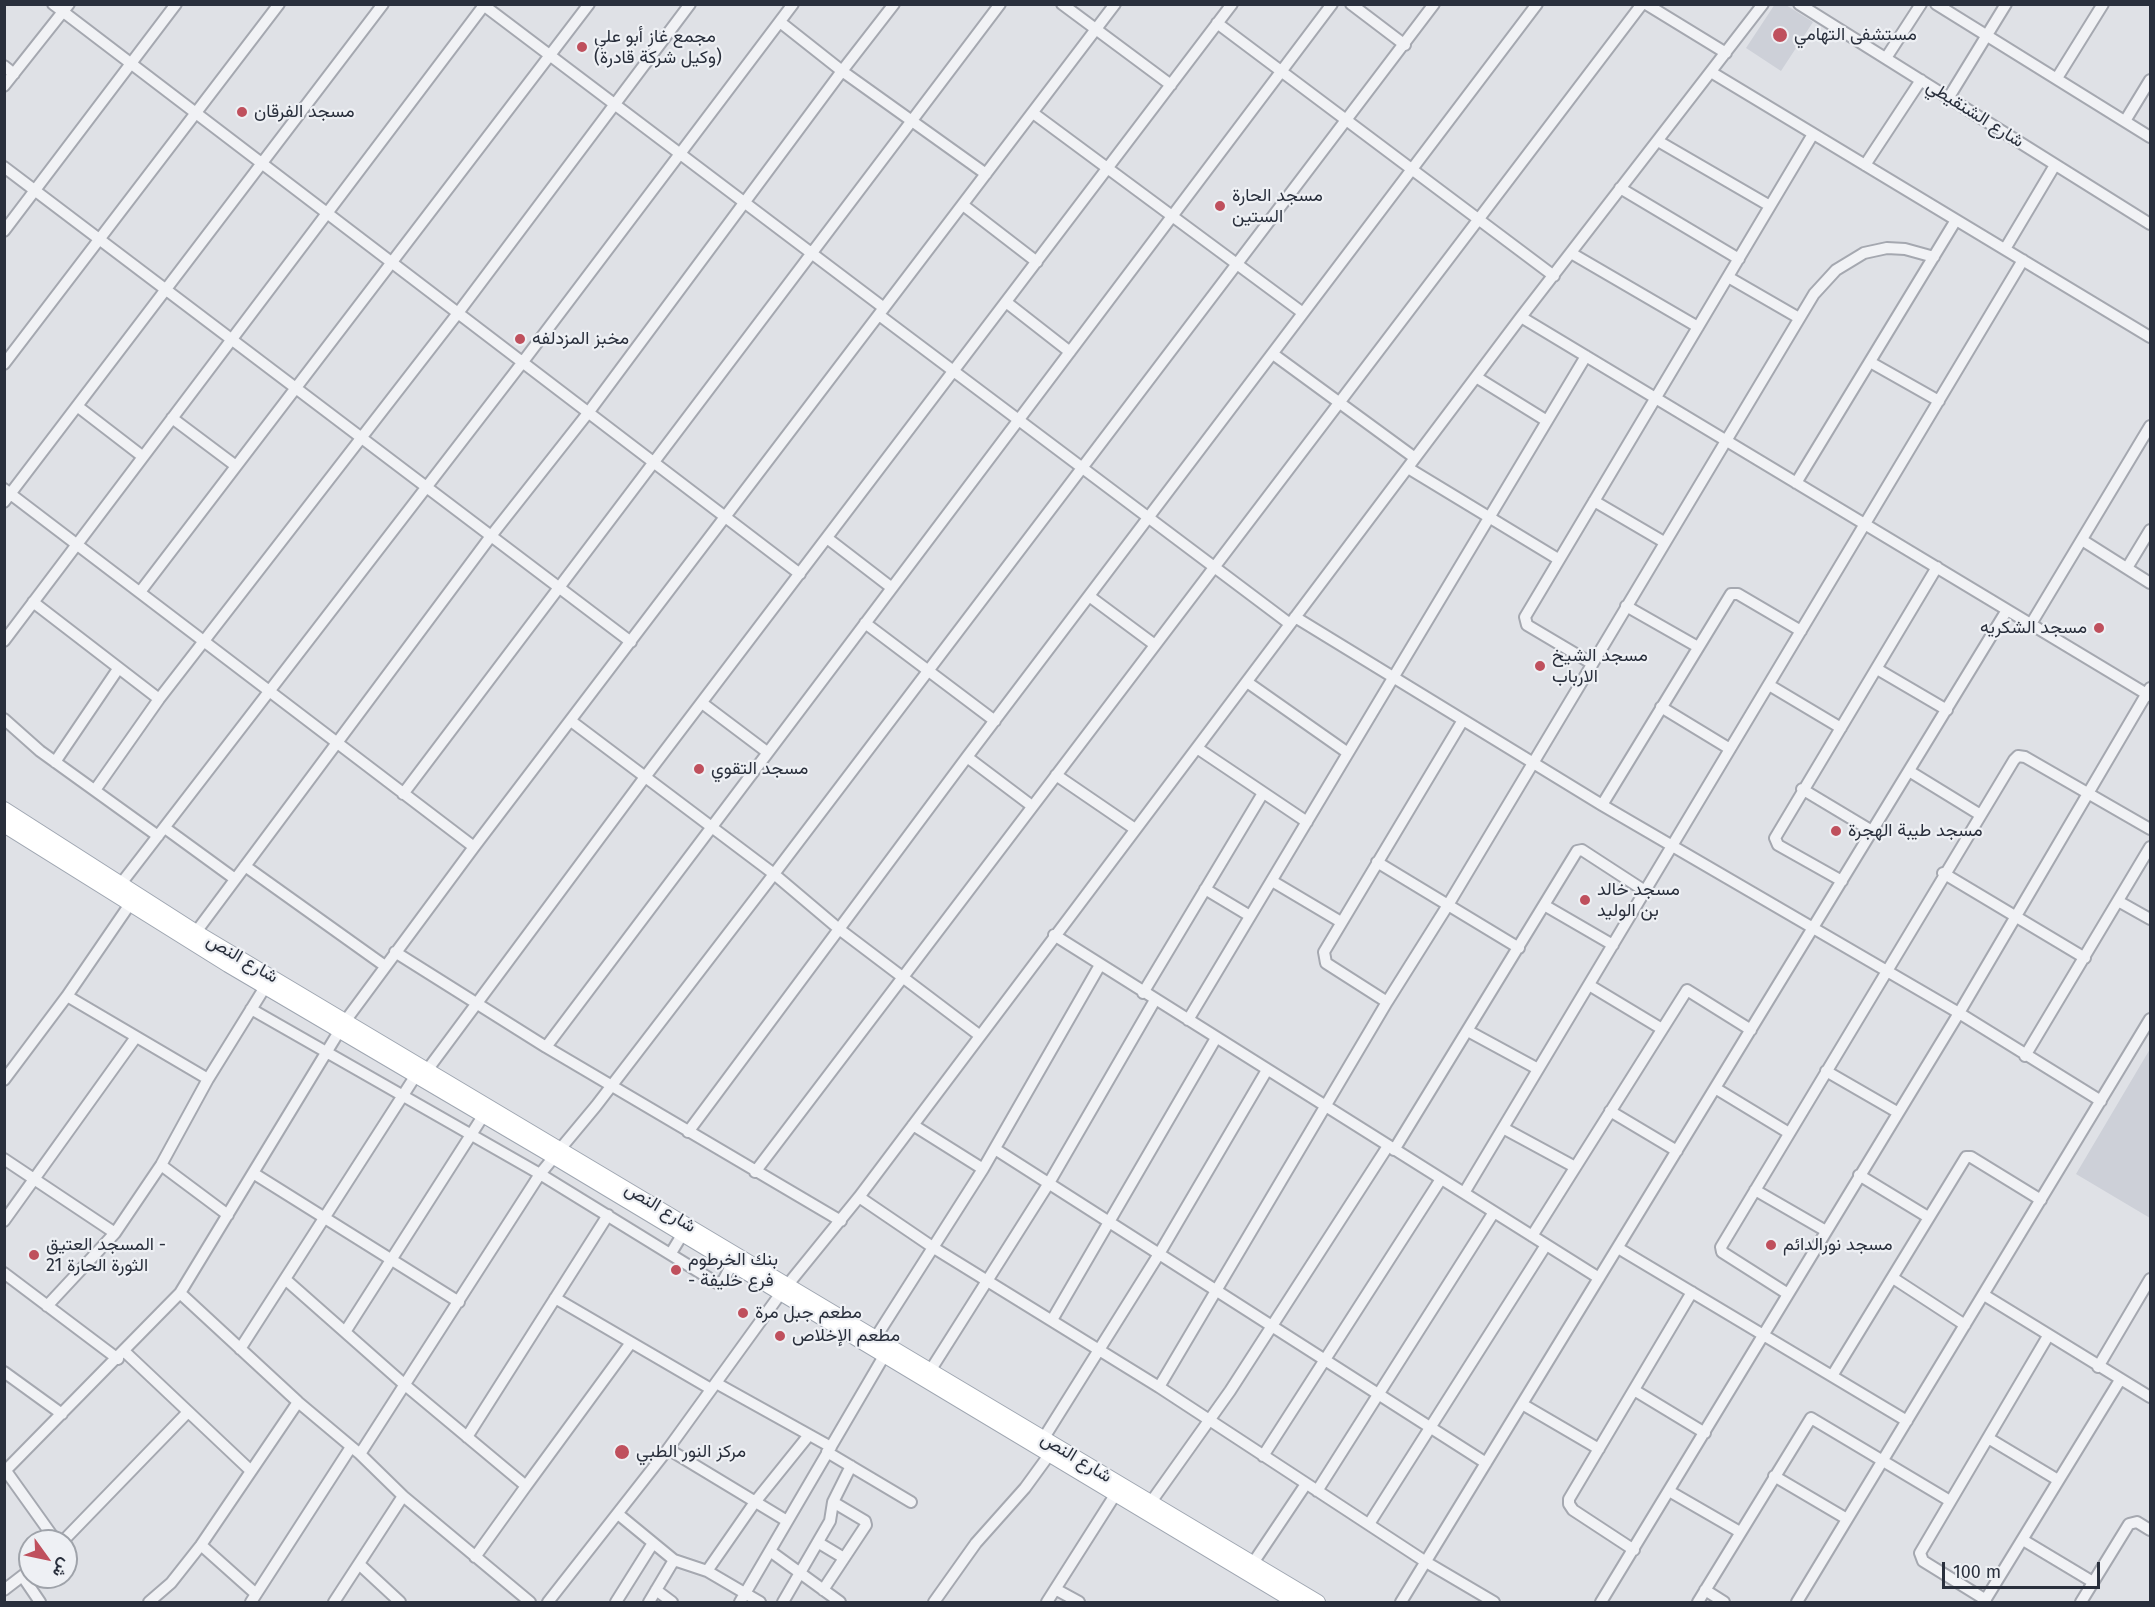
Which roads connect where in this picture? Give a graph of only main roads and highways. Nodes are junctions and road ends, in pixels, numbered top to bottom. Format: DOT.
graph roads {
  1 [pos="4,809"];
  2 [pos="5,826"];
  3 [pos="342,1025"];
  4 [pos="422,1072"];
  5 [pos="558,1152"];
  6 [pos="785,1289"];
  7 [pos="1044,1447"];
  8 [pos="1171,1521"];
  9 [pos="1295,1602"];
  10 [pos="1318,1602"];
  1 -- 3 [label="main road, شارع النص"];
  2 -- 3 [label="main road, شارع النص"];
  3 -- 4 [label="main road, شارع النص"];
  4 -- 5 [label="main road, شارع النص"];
  4 -- 5 [label="main road, شارع النص"];
  5 -- 6 [label="main road, شارع النص"];
  5 -- 6 [label="main road, شارع النص"];
  6 -- 7 [label="main road, شارع النص"];
  6 -- 7 [label="main road, شارع النص"];
  7 -- 8 [label="main road, شارع النص"];
  7 -- 8 [label="main road, شارع النص"];
  8 -- 9 [label="main road, شارع النص"];
  8 -- 10 [label="main road, شارع النص"];
}
